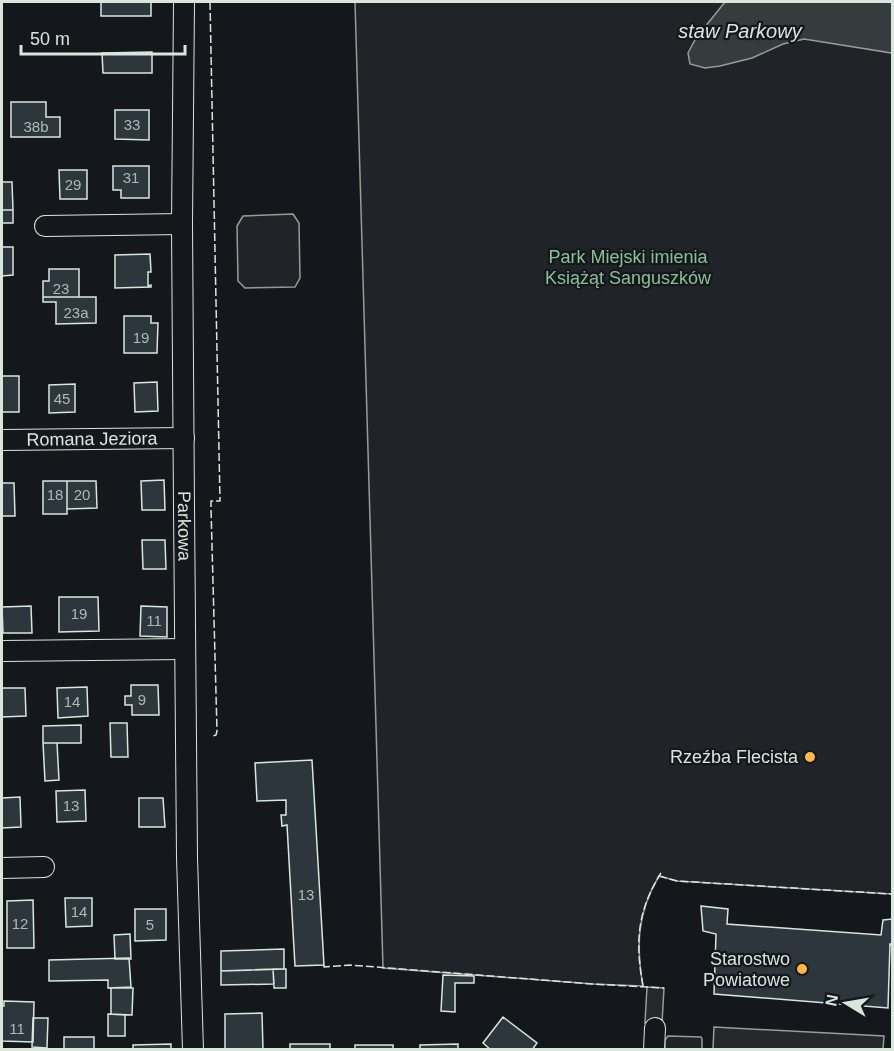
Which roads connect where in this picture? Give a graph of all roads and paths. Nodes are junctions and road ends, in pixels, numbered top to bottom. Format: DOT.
graph roads {
  1 [pos="184,2"];
  2 [pos="182,224"];
  3 [pos="45,226"];
  4 [pos="184,438"];
  5 [pos="2,440"];
  6 [pos="185,649"];
  7 [pos="2,651"];
  8 [pos="44,867"];
  9 [pos="2,868"];
  10 [pos="655,1028"];
  11 [pos="193,1050"];
  12 [pos="654,1050"];
  1 -- 2 [label="street, Parkowa"];
  2 -- 3 [label="street"];
  2 -- 4 [label="street, Parkowa"];
  4 -- 5 [label="street, Romana Jeziora"];
  4 -- 6 [label="street, Parkowa"];
  6 -- 7 [label="street"];
  6 -- 11 [label="street, Parkowa"];
  8 -- 9 [label="street"];
  10 -- 12 [label="street"];
}
